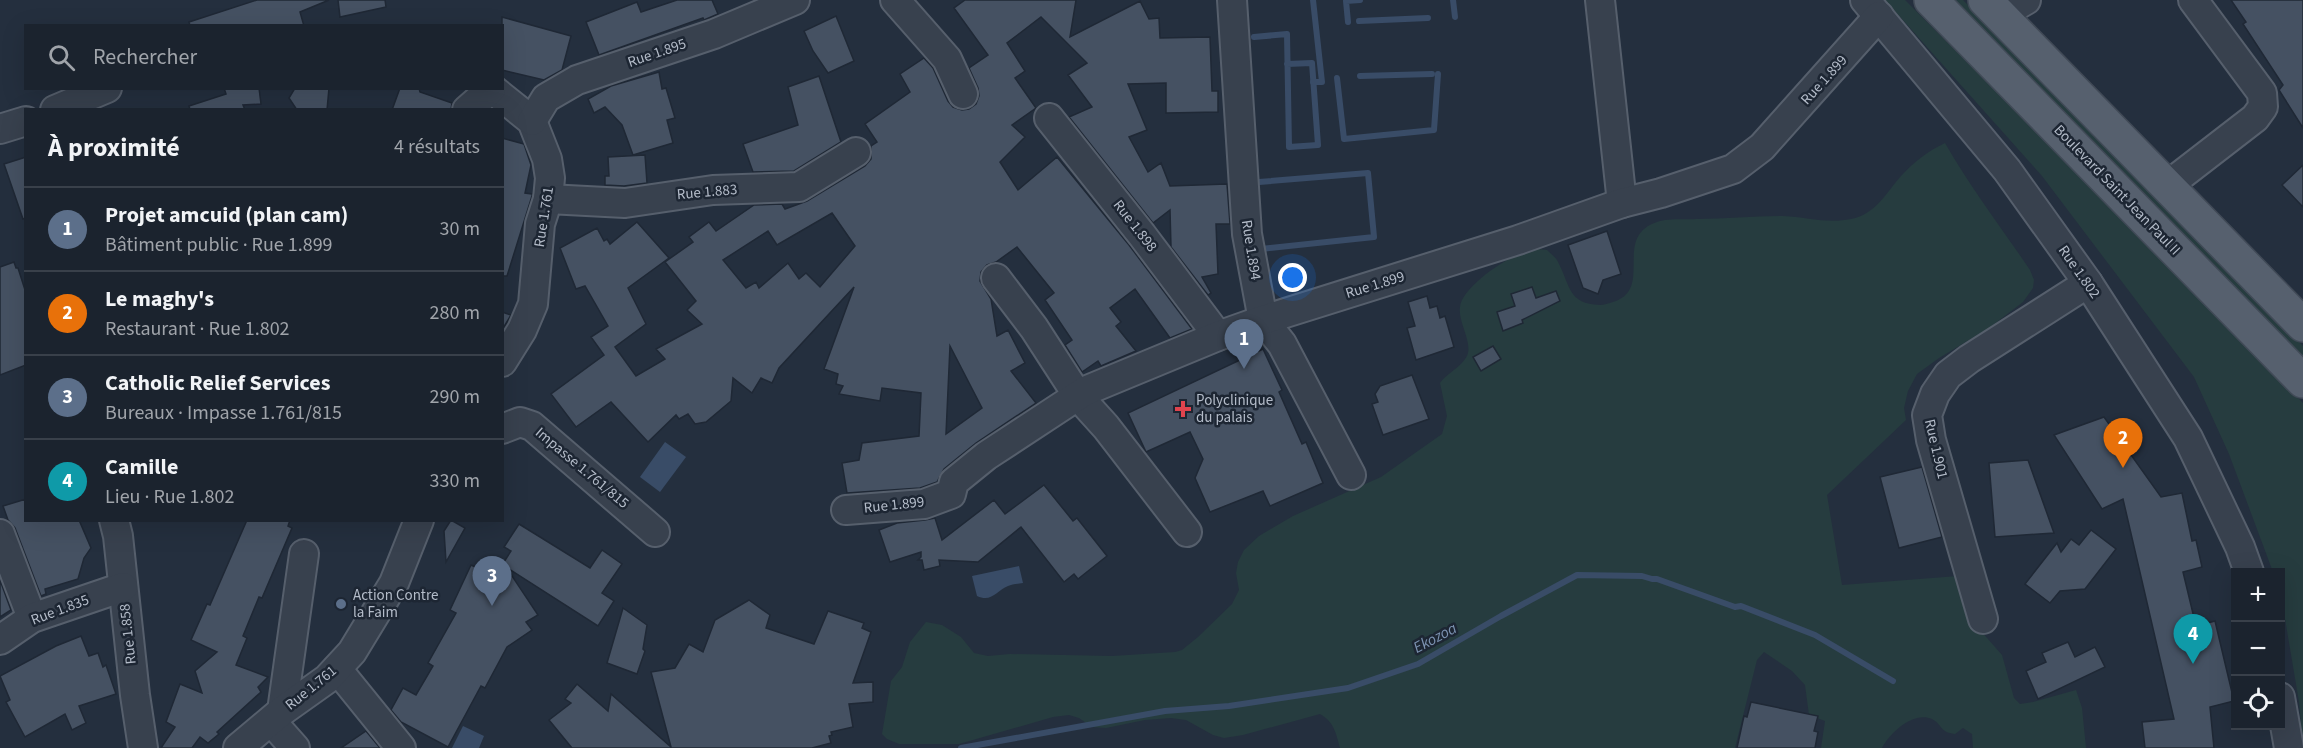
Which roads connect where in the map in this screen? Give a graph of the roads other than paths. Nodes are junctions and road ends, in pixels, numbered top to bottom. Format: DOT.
graph roads {
  1 [pos="795,0"];
  2 [pos="894,0"];
  3 [pos="1232,0"];
  4 [pos="1600,0"];
  5 [pos="1931,0"];
  6 [pos="2193,0"];
  7 [pos="2004,5"];
  8 [pos="1872,8"];
  9 [pos="102,90"];
  10 [pos="490,90"];
  11 [pos="492,90"];
  12 [pos="963,94"];
  13 [pos="61,108"];
  14 [pos="469,108"];
  15 [pos="1049,118"];
  16 [pos="532,121"];
  17 [pos="24,122"];
  18 [pos="0,129"];
  19 [pos="856,152"];
  20 [pos="2167,186"];
  21 [pos="548,199"];
  22 [pos="1622,203"];
  23 [pos="996,278"];
  24 [pos="2088,283"];
  25 [pos="1263,320"];
  26 [pos="2303,325"];
  27 [pos="1218,336"];
  28 [pos="504,359"];
  29 [pos="2303,381"];
  30 [pos="1078,396"];
  31 [pos="504,428"];
  32 [pos="1352,475"];
  33 [pos="846,510"];
  34 [pos="114,522"];
  35 [pos="418,522"];
  36 [pos="436,522"];
  37 [pos="655,532"];
  38 [pos="1187,532"];
  39 [pos="0,534"];
  40 [pos="406,552"];
  41 [pos="304,554"];
  42 [pos="2247,568"];
  43 [pos="123,587"];
  44 [pos="32,618"];
  45 [pos="1983,619"];
  46 [pos="0,640"];
  47 [pos="337,669"];
  48 [pos="277,716"];
  49 [pos="2285,725"];
  50 [pos="143,748"];
  51 [pos="238,748"];
  52 [pos="295,748"];
  53 [pos="401,748"];
  54 [pos="2289,748"];
  1 -- 16 [label="street, Rue 1.895"];
  2 -- 12 [label="street"];
  3 -- 25 [label="street, Rue 1.894"];
  4 -- 22 [label="street"];
  5 -- 29 [label="main road, Boulevard Saint Jean Paul II"];
  6 -- 20 [label="street"];
  7 -- 20 [label="main road"];
  8 -- 22 [label="street, Rue 1.899"];
  8 -- 24 [label="street, Rue 1.802"];
  9 -- 13 [label="street"];
  10 -- 14 [label="street"];
  11 -- 16 [label="street"];
  15 -- 27 [label="street, Rue 1.898"];
  16 -- 21 [label="street, Rue 1.761"];
  17 -- 18 [label="street"];
  19 -- 21 [label="street, Rue 1.883"];
  20 -- 26 [label="main road"];
  21 -- 28 [label="street, Rue 1.761"];
  22 -- 25 [label="street, Rue 1.899"];
  23 -- 30 [label="street"];
  24 -- 42 [label="street, Rue 1.802"];
  24 -- 45 [label="street, Rue 1.901"];
  25 -- 27 [label="street, Rue 1.899"];
  25 -- 32 [label="street, Rue 1.894"];
  27 -- 30 [label="street, Rue 1.899"];
  30 -- 33 [label="street, Rue 1.899"];
  30 -- 38 [label="street"];
  31 -- 37 [label="street, Impasse 1.761/815"];
  34 -- 43 [label="street, Rue 1.858"];
  35 -- 40 [label="street, Rue 1.761"];
  36 -- 40 [label="street"];
  39 -- 44 [label="street"];
  40 -- 47 [label="street, Rue 1.761"];
  41 -- 48 [label="street"];
  43 -- 44 [label="street, Rue 1.835"];
  43 -- 50 [label="street, Rue 1.858"];
  44 -- 46 [label="street, Rue 1.835"];
  47 -- 48 [label="street, Rue 1.761"];
  47 -- 53 [label="street"];
  48 -- 51 [label="street, Rue 1.761"];
  48 -- 52 [label="street"];
  49 -- 54 [label="street"];
}
